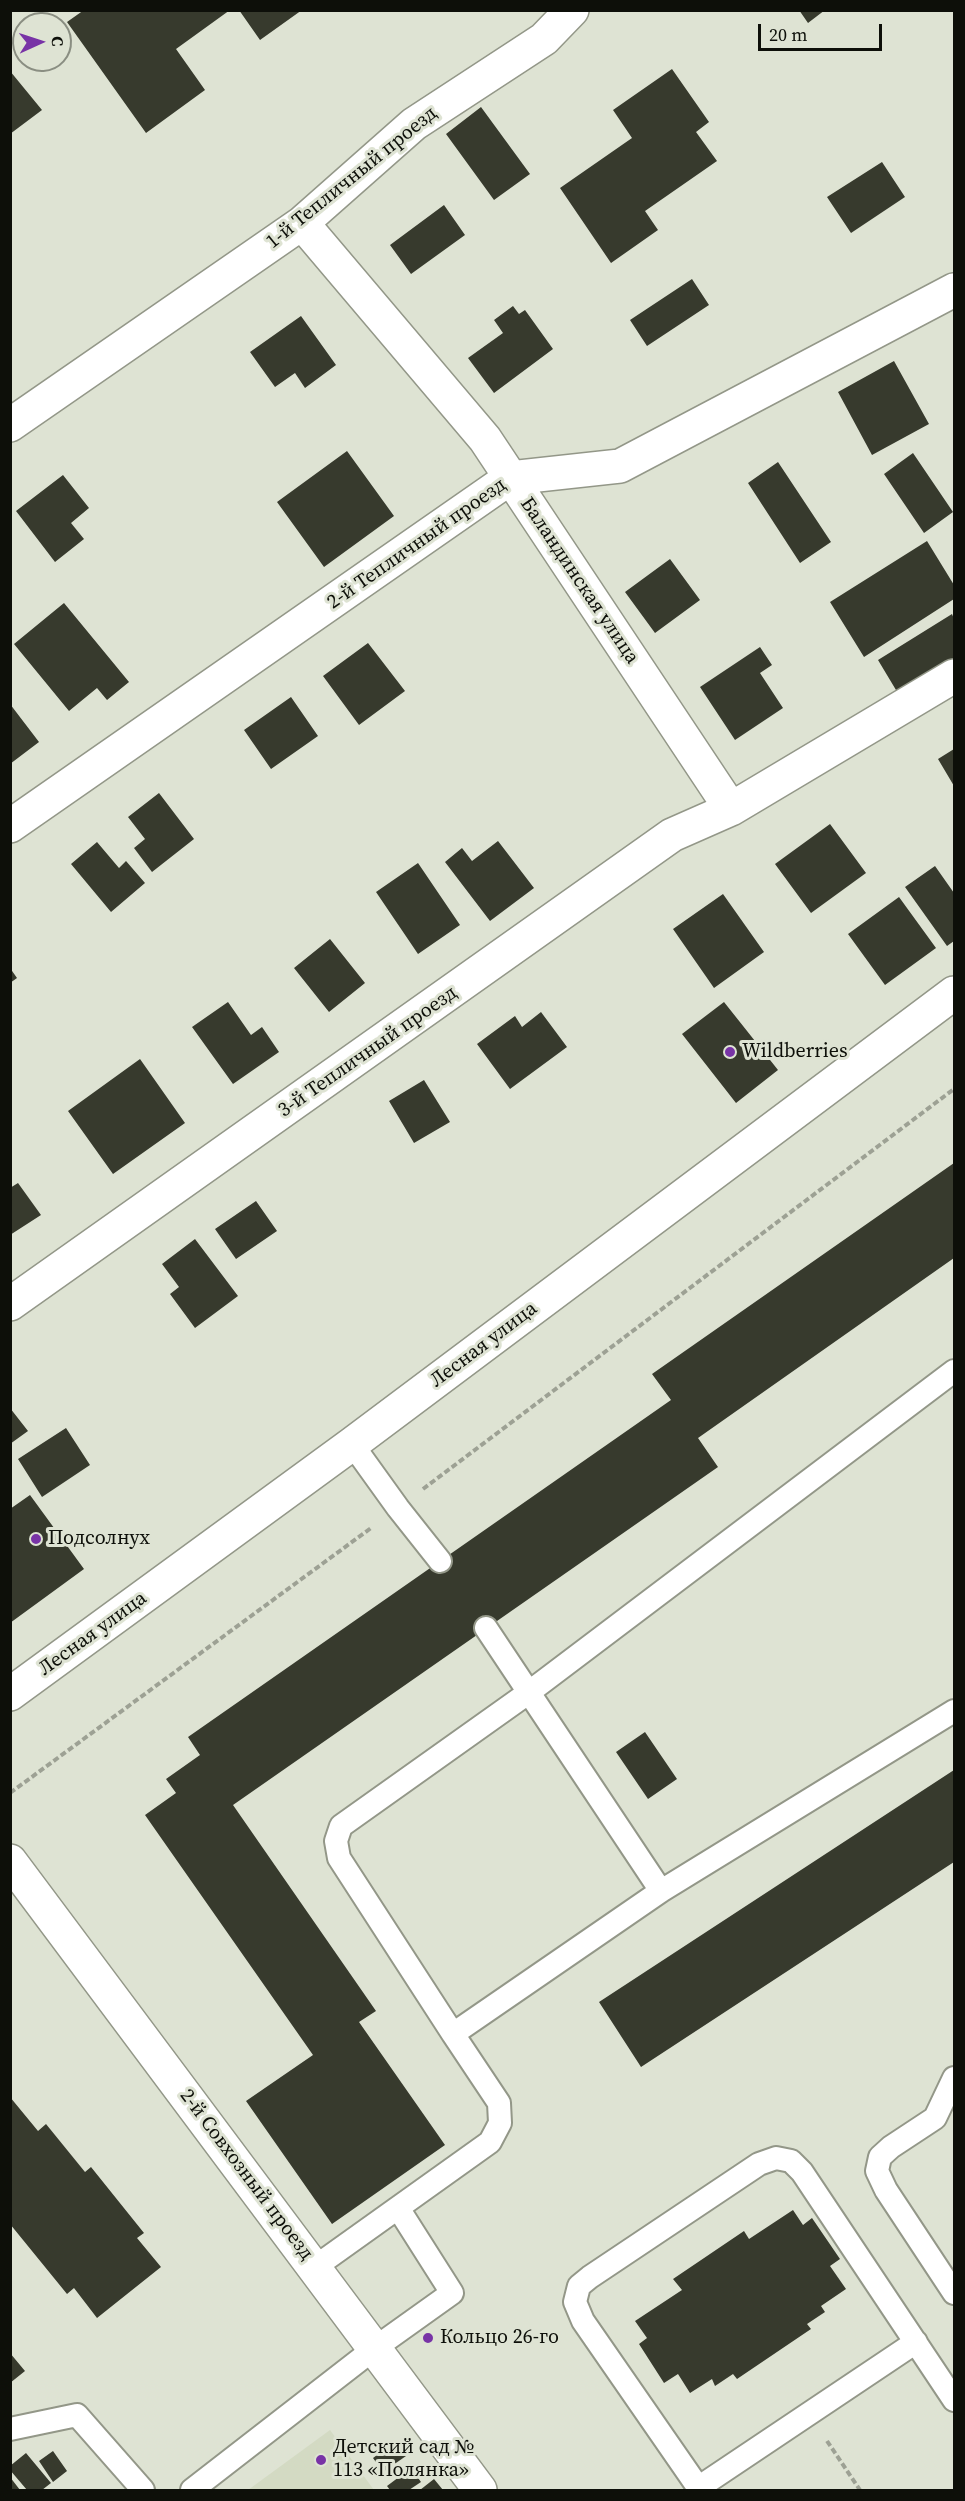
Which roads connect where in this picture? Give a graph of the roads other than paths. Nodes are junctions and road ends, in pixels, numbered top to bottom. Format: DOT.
graph roads {
  1 [pos="572,10"];
  2 [pos="302,223"];
  3 [pos="954,290"];
  4 [pos="10,425"];
  5 [pos="510,478"];
  6 [pos="954,676"];
  7 [pos="731,809"];
  8 [pos="10,826"];
  9 [pos="954,993"];
  10 [pos="10,1304"];
  11 [pos="954,1371"];
  12 [pos="352,1444"];
  13 [pos="440,1561"];
  14 [pos="486,1628"];
  15 [pos="528,1693"];
  16 [pos="10,1694"];
  17 [pos="954,1711"];
  18 [pos="10,1861"];
  19 [pos="661,1892"];
  20 [pos="453,2034"];
  21 [pos="954,2078"];
  22 [pos="398,2208"];
  23 [pos="315,2267"];
  24 [pos="952,2286"];
  25 [pos="916,2342"];
  26 [pos="375,2348"];
  27 [pos="954,2400"];
  28 [pos="10,2428"];
  29 [pos="699,2489"];
  30 [pos="144,2490"];
  31 [pos="192,2490"];
  32 [pos="480,2490"];
  1 -- 2 [label="street, 1-й Тепличный проезд"];
  2 -- 4 [label="street, 1-й Тепличный проезд"];
  2 -- 5 [label="street, Баландинская улица"];
  3 -- 5 [label="street, 2-й Тепличный проезд"];
  5 -- 7 [label="street, Баландинская улица"];
  5 -- 8 [label="street, 2-й Тепличный проезд"];
  6 -- 7 [label="street, 3-й Тепличный проезд"];
  7 -- 10 [label="street, 3-й Тепличный проезд"];
  9 -- 12 [label="street, Лесная улица"];
  11 -- 15 [label="lane"];
  12 -- 13 [label="lane"];
  12 -- 16 [label="street, Лесная улица"];
  14 -- 15 [label="lane"];
  15 -- 19 [label="lane"];
  15 -- 20 [label="lane"];
  17 -- 19 [label="lane"];
  18 -- 23 [label="street, 2-й Совхозный проезд"];
  19 -- 20 [label="lane"];
  20 -- 22 [label="lane"];
  21 -- 24 [label="lane"];
  22 -- 23 [label="lane"];
  22 -- 26 [label="lane"];
  23 -- 26 [label="street, 2-й Совхозный проезд"];
  25 -- 27 [label="lane"];
  25 -- 29 [label="lane"];
  25 -- 29 [label="lane"];
  26 -- 31 [label="lane"];
  26 -- 32 [label="street, 2-й Совхозный проезд"];
  28 -- 30 [label="lane"];
}
